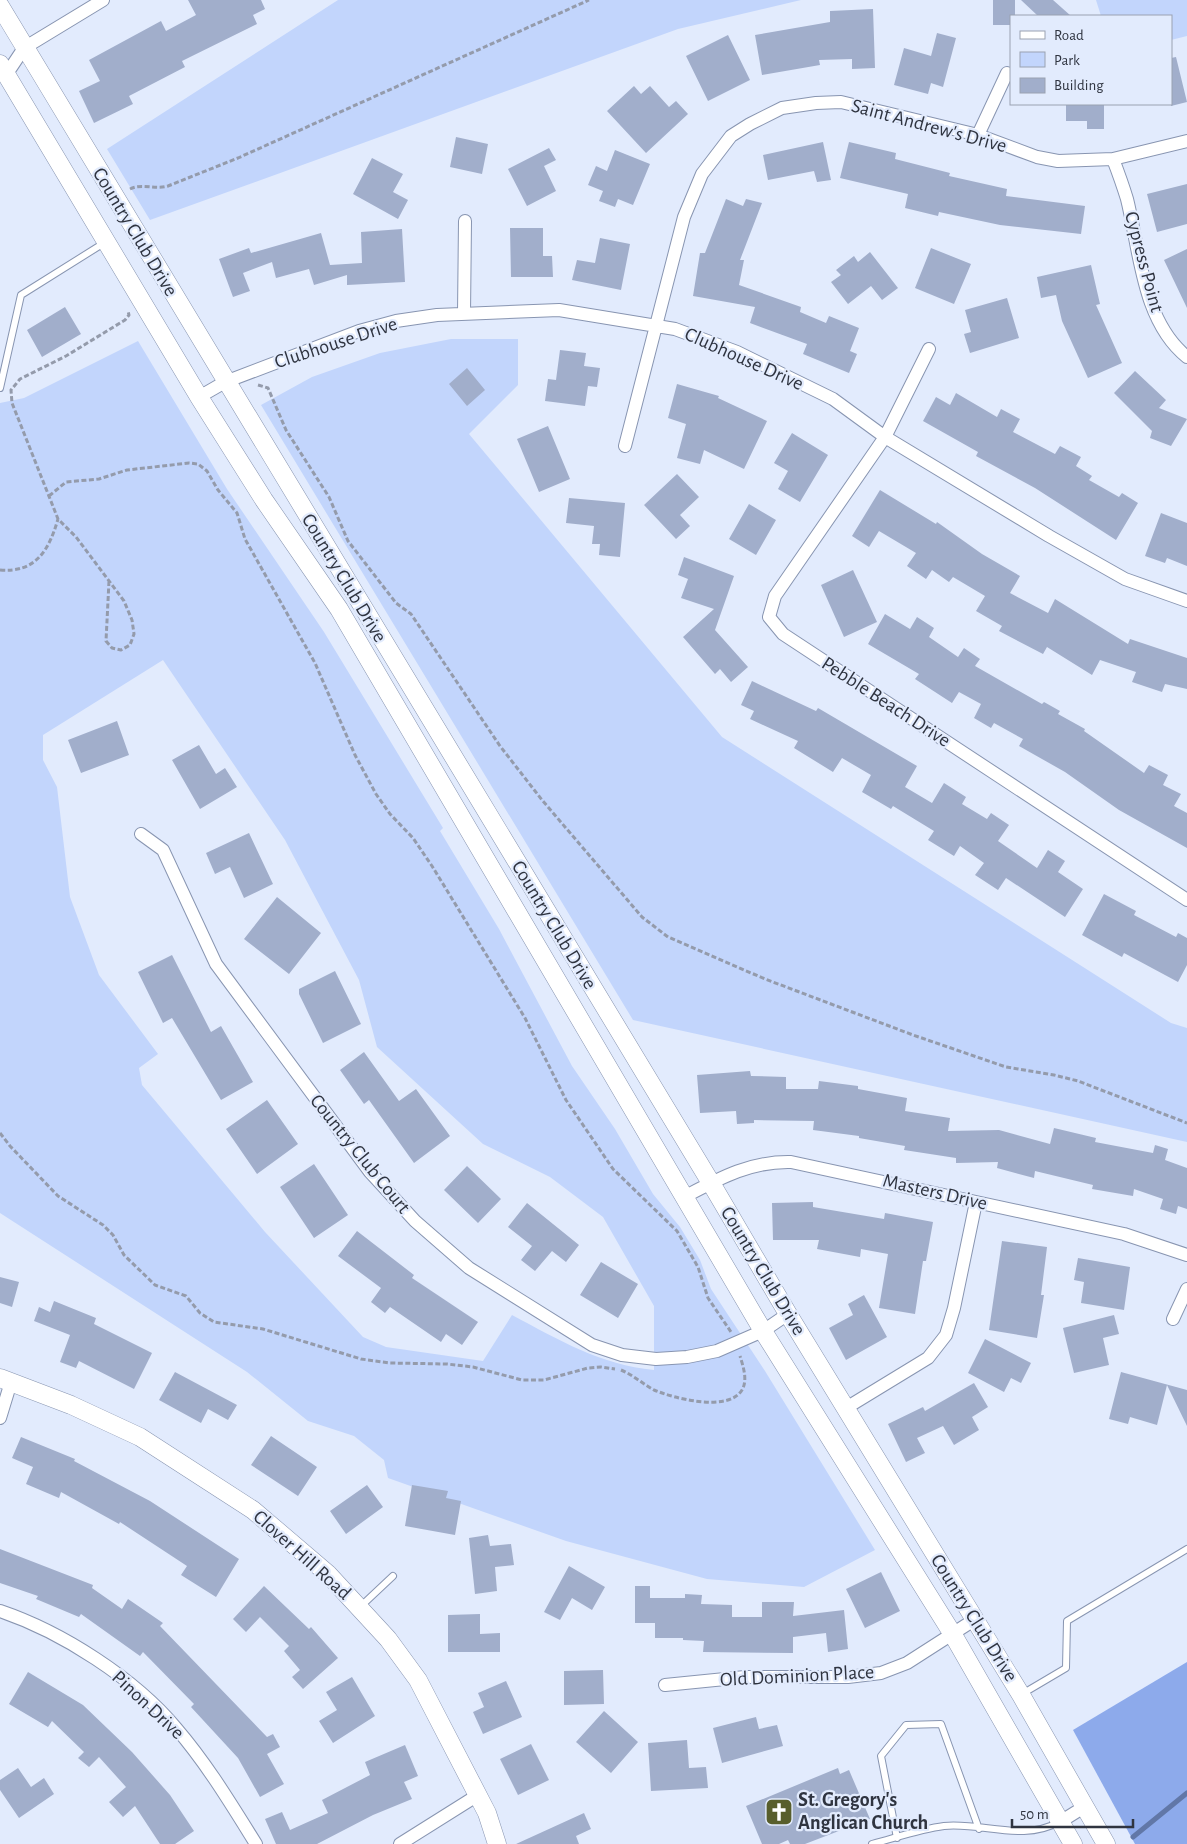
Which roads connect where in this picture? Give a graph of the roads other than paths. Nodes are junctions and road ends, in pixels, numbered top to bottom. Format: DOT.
graph roads {
  1 [pos="103,0"];
  2 [pos="0,6"];
  3 [pos="24,48"];
  4 [pos="2,73"];
  5 [pos="1007,73"];
  6 [pos="978,135"];
  7 [pos="1187,141"];
  8 [pos="1113,159"];
  9 [pos="465,221"];
  10 [pos="105,243"];
  11 [pos="464,314"];
  12 [pos="654,326"];
  13 [pos="929,349"];
  14 [pos="1187,357"];
  15 [pos="231,379"];
  16 [pos="0,388"];
  17 [pos="199,397"];
  18 [pos="885,437"];
  19 [pos="625,446"];
  20 [pos="1187,601"];
  21 [pos="140,834"];
  22 [pos="1187,900"];
  23 [pos="711,1183"];
  24 [pos="686,1196"];
  25 [pos="976,1202"];
  26 [pos="1187,1256"];
  27 [pos="1187,1289"];
  28 [pos="788,1314"];
  29 [pos="1173,1319"];
  30 [pos="762,1331"];
  31 [pos="6,1380"];
  32 [pos="846,1408"];
  33 [pos="0,1418"];
  34 [pos="1187,1549"];
  35 [pos="393,1576"];
  36 [pos="359,1608"];
  37 [pos="0,1611"];
  38 [pos="974,1620"];
  39 [pos="952,1633"];
  40 [pos="665,1685"];
  41 [pos="1021,1695"];
  42 [pos="478,1795"];
  43 [pos="1084,1807"];
  44 [pos="1060,1822"];
  45 [pos="979,1829"];
  46 [pos="896,1838"];
  47 [pos="256,1844"];
  48 [pos="400,1844"];
  49 [pos="497,1844"];
  50 [pos="872,1844"];
  51 [pos="1073,1844"];
  52 [pos="1106,1844"];
  1 -- 3 [label="street"];
  2 -- 3 [label="main road, Country Club Drive"];
  3 -- 4 [label="street"];
  3 -- 15 [label="main road, Country Club Drive"];
  4 -- 10 [label="main road, Country Club Drive"];
  5 -- 6 [label="street"];
  6 -- 8 [label="street, Saint Andrew's Drive"];
  6 -- 12 [label="street, Saint Andrew's Drive"];
  7 -- 8 [label="street, Saint Andrew's Drive"];
  8 -- 14 [label="street, Cypress Point"];
  9 -- 11 [label="street"];
  10 -- 16 [label="lane"];
  10 -- 17 [label="main road, Country Club Drive"];
  11 -- 12 [label="street, Clubhouse Drive"];
  11 -- 15 [label="street, Clubhouse Drive"];
  12 -- 18 [label="street, Clubhouse Drive"];
  12 -- 19 [label="street, Saint Andrew's Drive"];
  13 -- 18 [label="street"];
  15 -- 17 [label="street, Clubhouse Drive"];
  15 -- 23 [label="main road, Country Club Drive"];
  17 -- 24 [label="main road, Country Club Drive"];
  18 -- 20 [label="street, Clubhouse Drive"];
  18 -- 22 [label="street, Pebble Beach Drive"];
  21 -- 30 [label="street, Country Club Court"];
  23 -- 24 [label="street, Masters Drive"];
  23 -- 25 [label="street, Masters Drive"];
  23 -- 28 [label="main road, Country Club Drive"];
  24 -- 30 [label="main road, Country Club Drive"];
  25 -- 26 [label="street, Masters Drive"];
  25 -- 32 [label="street"];
  27 -- 29 [label="street"];
  28 -- 30 [label="street, Country Club Court"];
  28 -- 32 [label="main road, Country Club Drive"];
  30 -- 39 [label="main road, Country Club Drive"];
  31 -- 33 [label="street"];
  31 -- 36 [label="main road, Clover Hill Road"];
  32 -- 38 [label="main road, Country Club Drive"];
  34 -- 41 [label="lane"];
  35 -- 36 [label="lane"];
  36 -- 42 [label="main road, Clover Hill Road"];
  37 -- 47 [label="street, Pinon Drive"];
  38 -- 39 [label="street, Old Dominion Place"];
  38 -- 41 [label="main road, Country Club Drive"];
  39 -- 40 [label="street, Old Dominion Place"];
  39 -- 44 [label="main road, Country Club Drive"];
  41 -- 43 [label="main road, Country Club Drive"];
  42 -- 48 [label="street"];
  42 -- 49 [label="main road, Clover Hill Road"];
  43 -- 44 [label="street"];
  43 -- 52 [label="main road, Country Club Drive"];
  44 -- 45 [label="lane"];
  44 -- 51 [label="main road, Country Club Drive"];
  45 -- 46 [label="lane"];
  45 -- 46 [label="lane"];
  46 -- 50 [label="lane"];
}
